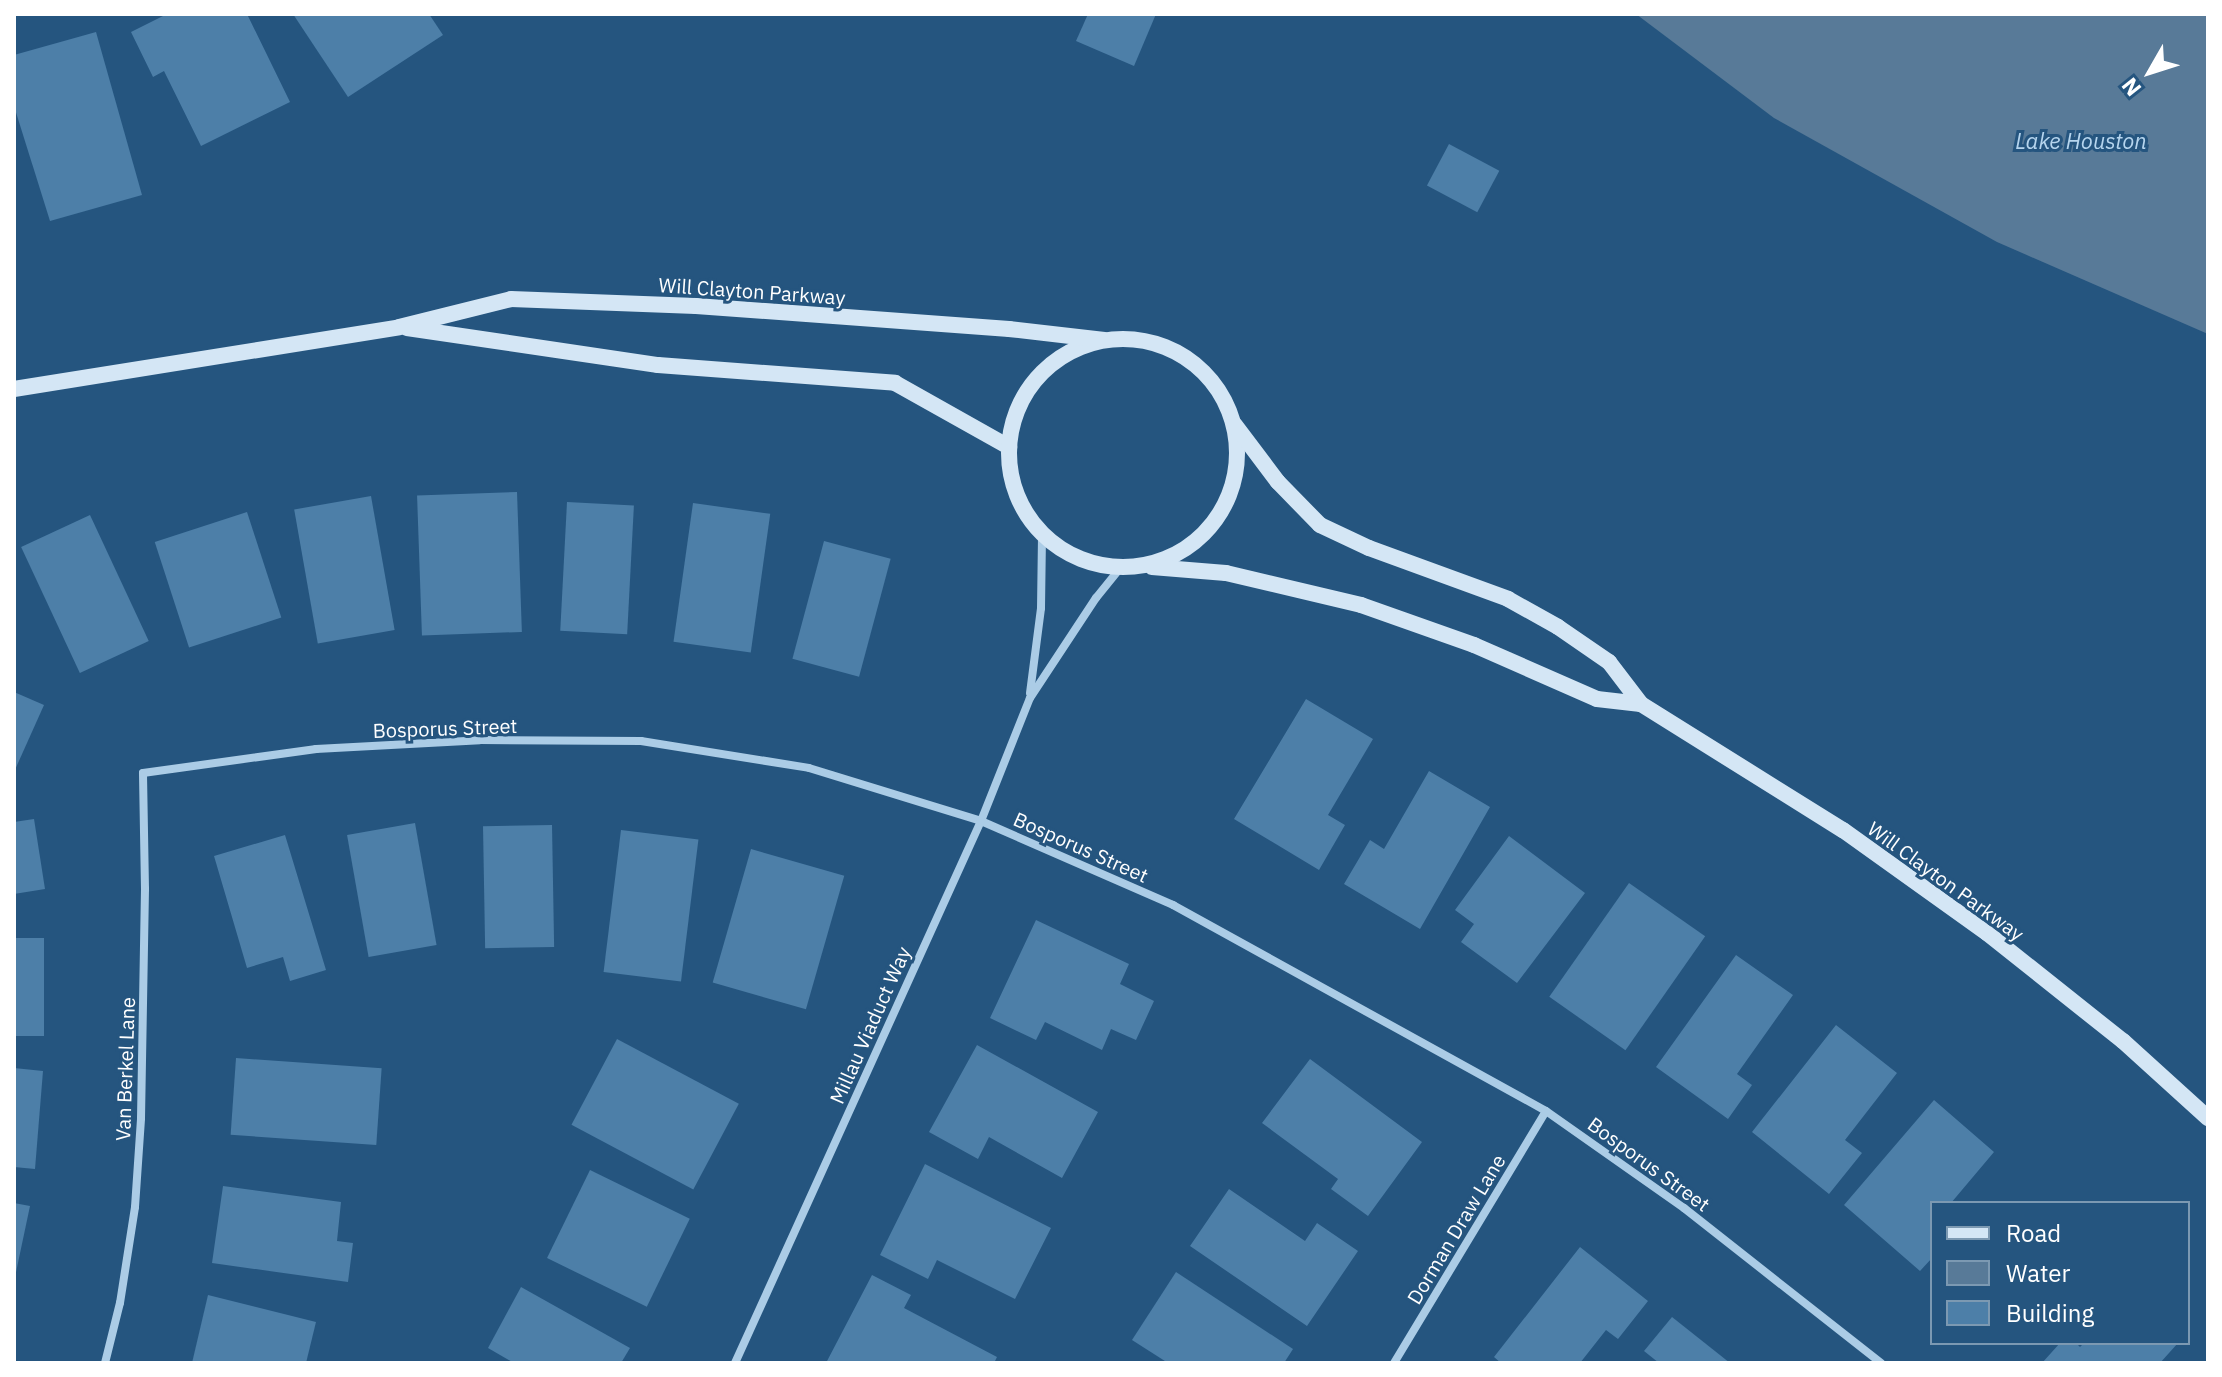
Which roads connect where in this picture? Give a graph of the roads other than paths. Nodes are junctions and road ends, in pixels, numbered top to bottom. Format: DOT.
graph roads {
  1 [pos="399,327"];
  2 [pos="1104,340"];
  3 [pos="14,389"];
  4 [pos="1235,425"];
  5 [pos="1009,447"];
  6 [pos="1042,534"];
  7 [pos="1143,566"];
  8 [pos="1119,570"];
  9 [pos="1030,698"];
  10 [pos="1641,704"];
  11 [pos="143,773"];
  12 [pos="981,821"];
  13 [pos="1546,1111"];
  14 [pos="2208,1118"];
  15 [pos="105,1363"];
  16 [pos="735,1363"];
  17 [pos="1394,1363"];
  18 [pos="1881,1363"];
  1 -- 2 [label="street, Will Clayton Parkway"];
  1 -- 3 [label="street, Will Clayton Parkway"];
  1 -- 5 [label="street, Will Clayton Parkway"];
  2 -- 4 [label="street"];
  2 -- 5 [label="street"];
  4 -- 7 [label="street"];
  4 -- 10 [label="street, Will Clayton Parkway"];
  5 -- 6 [label="street"];
  6 -- 8 [label="street"];
  6 -- 9 [label="street, Millau Viaduct Way"];
  7 -- 8 [label="street"];
  7 -- 10 [label="street, Will Clayton Parkway"];
  8 -- 9 [label="street, Millau Viaduct Way"];
  9 -- 12 [label="street, Millau Viaduct Way"];
  10 -- 14 [label="street, Will Clayton Parkway"];
  11 -- 12 [label="street, Bosporus Street"];
  11 -- 15 [label="street, Van Berkel Lane"];
  12 -- 13 [label="street, Bosporus Street"];
  12 -- 16 [label="street, Millau Viaduct Way"];
  13 -- 17 [label="street, Dorman Draw Lane"];
  13 -- 18 [label="street, Bosporus Street"];
}
